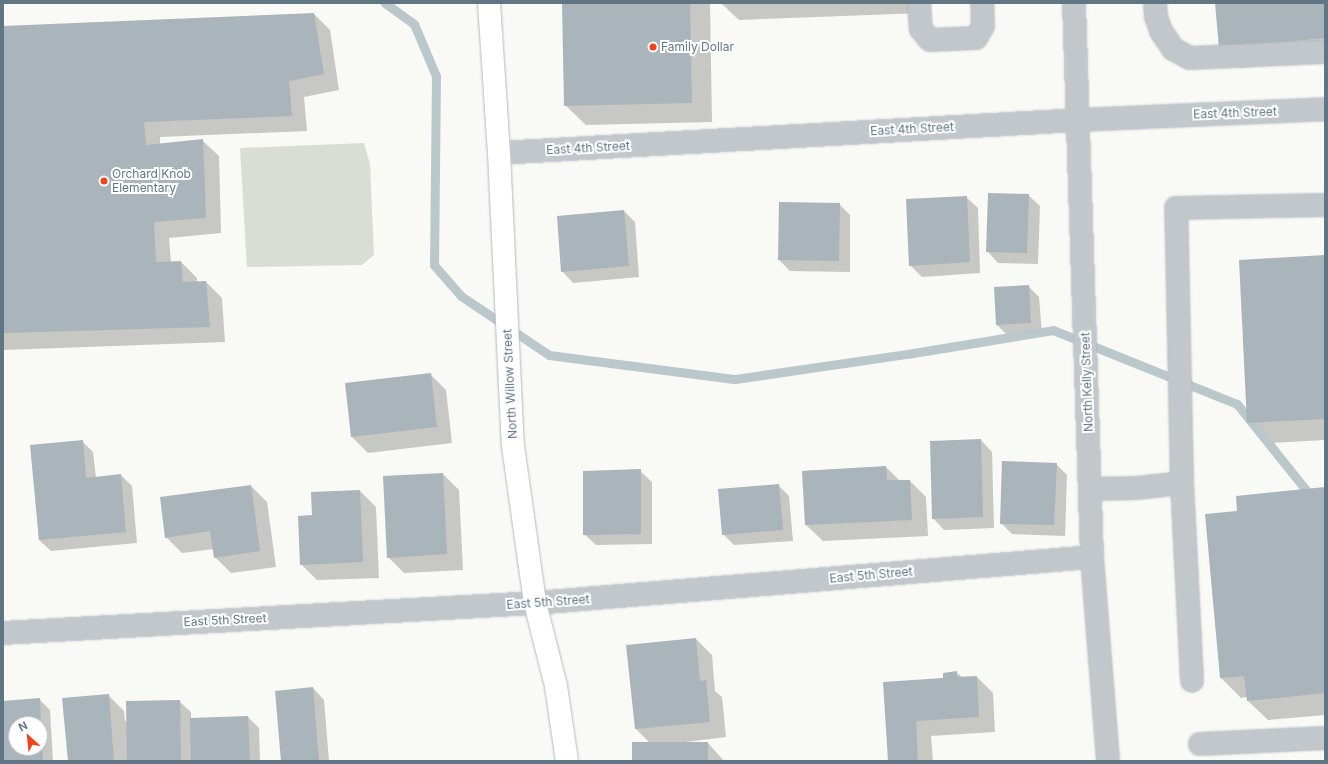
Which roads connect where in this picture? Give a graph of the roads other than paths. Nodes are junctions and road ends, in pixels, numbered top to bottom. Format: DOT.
graph roads {
  1 [pos="489,3"];
  2 [pos="919,3"];
  3 [pos="982,3"];
  4 [pos="1074,3"];
  5 [pos="1155,3"];
  6 [pos="1325,52"];
  7 [pos="1325,109"];
  8 [pos="1078,120"];
  9 [pos="499,153"];
  10 [pos="1325,205"];
  11 [pos="1182,483"];
  12 [pos="1090,489"];
  13 [pos="1092,557"];
  14 [pos="536,603"];
  15 [pos="3,633"];
  16 [pos="1192,681"];
  17 [pos="1325,738"];
  18 [pos="1200,744"];
  19 [pos="567,761"];
  20 [pos="1108,761"];
  1 -- 9 [label="main road, North Willow Street"];
  2 -- 3 [label="street"];
  4 -- 8 [label="street, North Kelly Street"];
  5 -- 6 [label="street"];
  7 -- 8 [label="street, East 4th Street"];
  8 -- 9 [label="street, East 4th Street"];
  8 -- 12 [label="street, North Kelly Street"];
  9 -- 14 [label="main road, North Willow Street"];
  10 -- 11 [label="street"];
  11 -- 12 [label="street"];
  11 -- 16 [label="street"];
  12 -- 13 [label="street, North Kelly Street"];
  13 -- 14 [label="street, East 5th Street"];
  13 -- 20 [label="street, North Kelly Street"];
  14 -- 15 [label="street, East 5th Street"];
  14 -- 19 [label="main road, North Willow Street"];
  17 -- 18 [label="street"];
}
